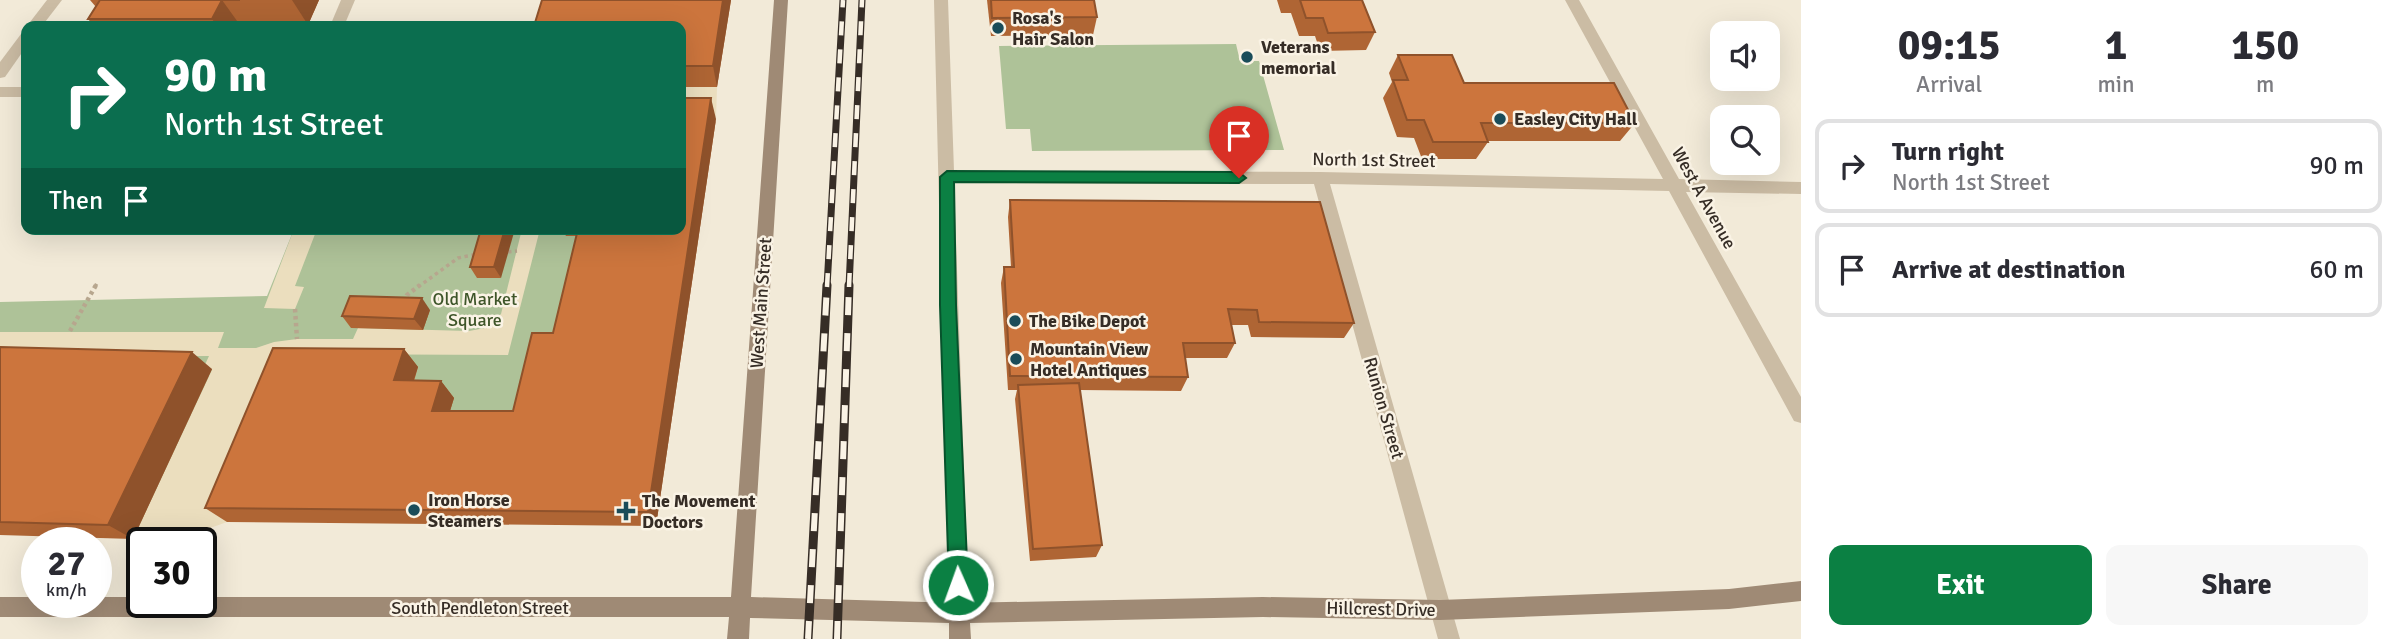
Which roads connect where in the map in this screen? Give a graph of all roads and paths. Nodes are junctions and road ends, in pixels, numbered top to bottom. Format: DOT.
graph roads {
  1 [pos="55,0"];
  2 [pos="348,0"];
  3 [pos="781,0"];
  4 [pos="941,0"];
  5 [pos="1572,0"];
  6 [pos="38,21"];
  7 [pos="339,21"];
  8 [pos="21,44"];
  9 [pos="0,73"];
  10 [pos="0,92"];
  11 [pos="21,92"];
  12 [pos="947,177"];
  13 [pos="1320,178"];
  14 [pos="1675,186"];
  15 [pos="1801,188"];
  16 [pos="517,251"];
  17 [pos="508,252"];
  18 [pos="484,253"];
  19 [pos="97,283"];
  20 [pos="295,309"];
  21 [pos="400,309"];
  22 [pos="70,331"];
  23 [pos="297,339"];
  24 [pos="1801,415"];
  25 [pos="1801,591"];
  26 [pos="0,607"];
  27 [pos="741,607"];
  28 [pos="1440,610"];
  29 [pos="959,613"];
  30 [pos="738,639"];
  31 [pos="960,639"];
  32 [pos="1449,639"];
  1 -- 6 [label="street"];
  2 -- 7 [label="street"];
  3 -- 27 [label="main road, West Main Street"];
  4 -- 12 [label="street"];
  5 -- 14 [label="street, West A Avenue"];
  8 -- 9 [label="street"];
  10 -- 11 [label="street"];
  12 -- 13 [label="street, North 1st Street"];
  12 -- 29 [label="street"];
  13 -- 14 [label="street, North 1st Street"];
  13 -- 28 [label="street, Runion Street"];
  14 -- 15 [label="street, North 1st Street"];
  14 -- 24 [label="street, West A Avenue"];
  16 -- 17 [label="path"];
  18 -- 21 [label="path"];
  19 -- 22 [label="path"];
  20 -- 23 [label="path"];
  25 -- 28 [label="main road, Hillcrest Drive"];
  26 -- 27 [label="main road, South Pendleton Street"];
  27 -- 29 [label="main road, South Pendleton Street"];
  27 -- 30 [label="main road, West Main Street"];
  28 -- 29 [label="main road, Hillcrest Drive"];
  28 -- 32 [label="street, Runion Street"];
  29 -- 31 [label="main road"];
}
